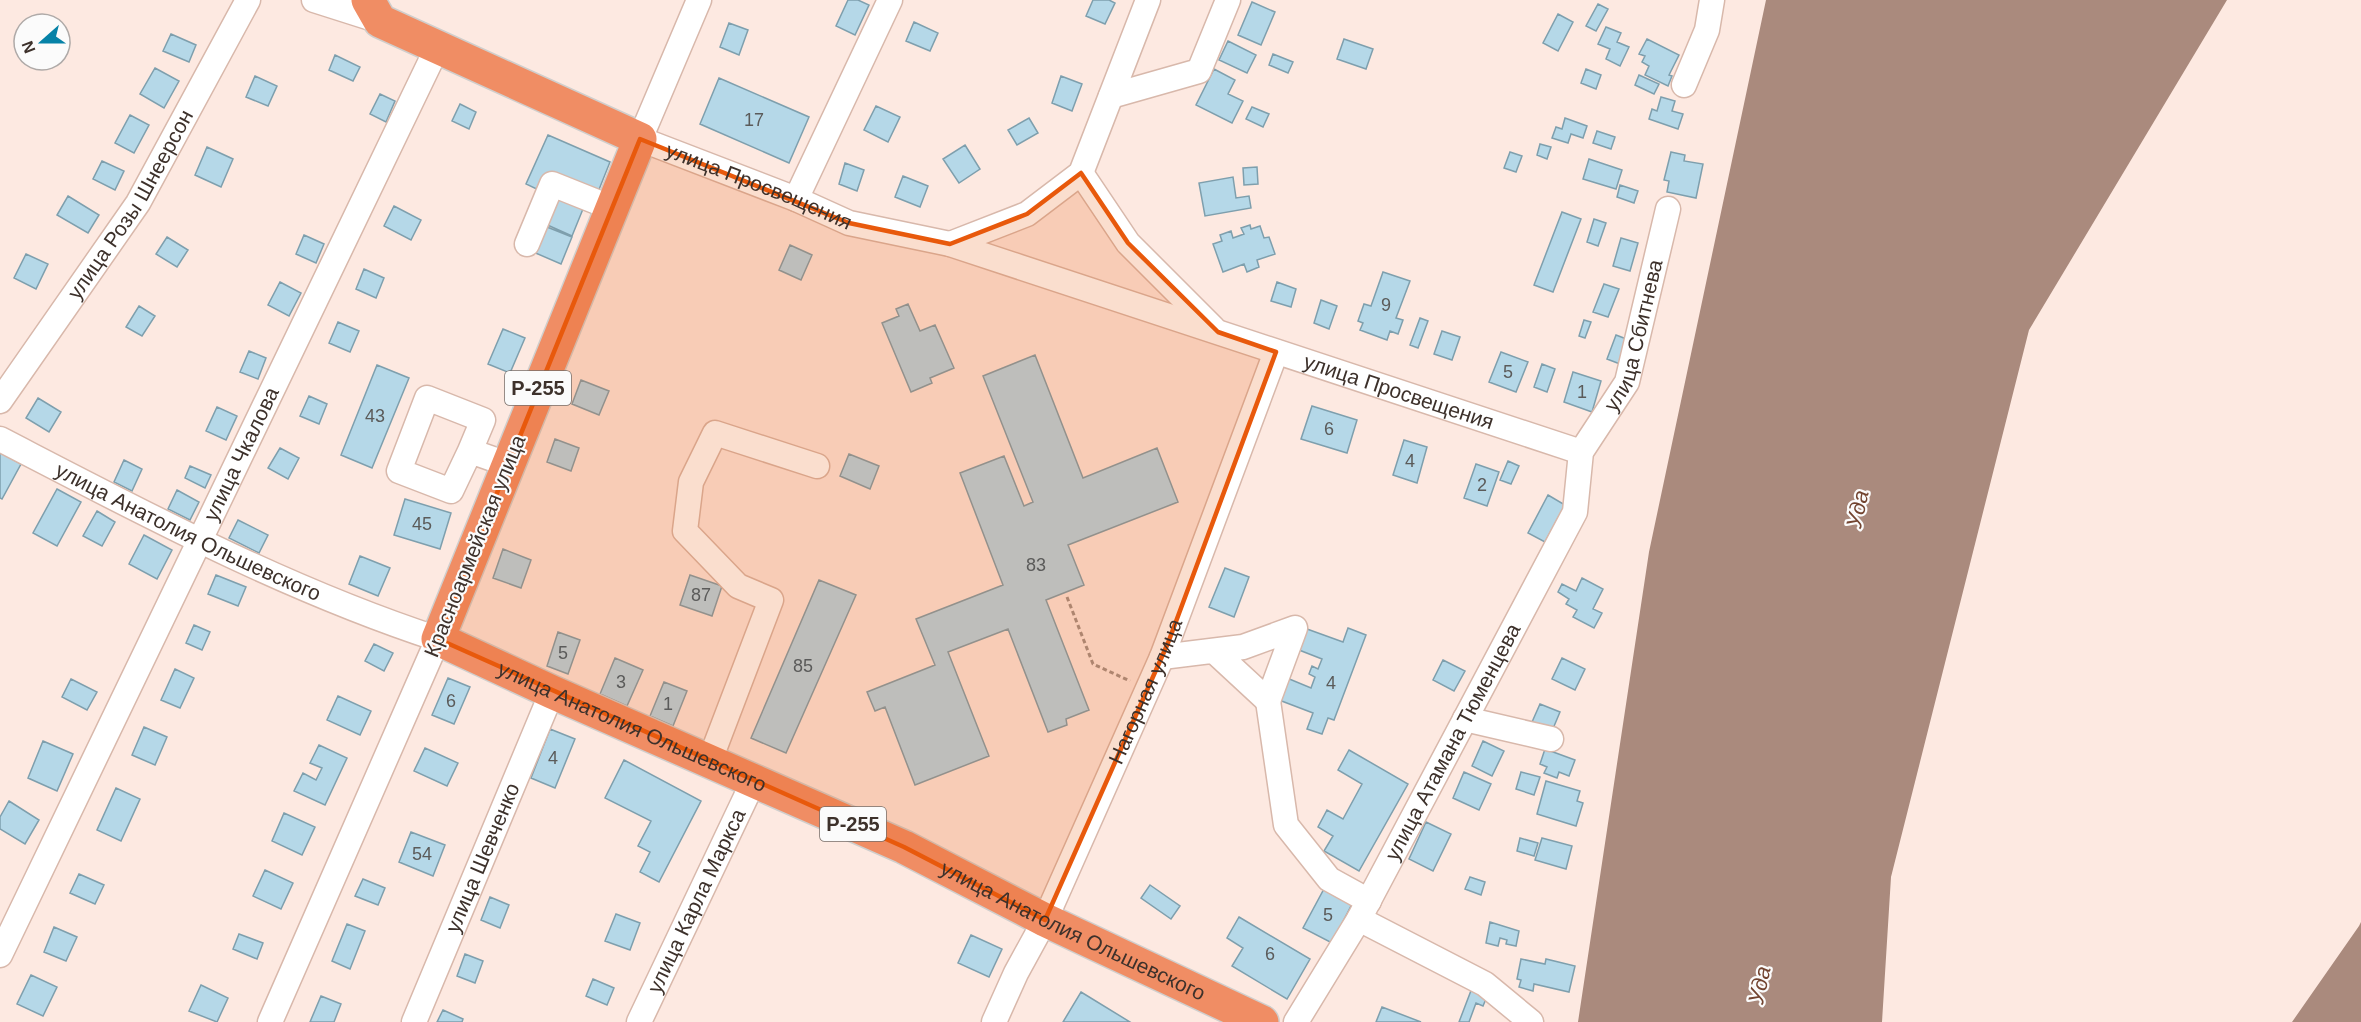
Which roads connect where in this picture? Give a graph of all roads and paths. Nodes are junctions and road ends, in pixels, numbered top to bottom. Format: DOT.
graph roads {
  1 [pos="248,0"];
  2 [pos="314,0"];
  3 [pos="699,0"];
  4 [pos="890,0"];
  5 [pos="1148,0"];
  6 [pos="1228,0"];
  7 [pos="1712,0"];
  8 [pos="374,10"];
  9 [pos="437,48"];
  10 [pos="1684,85"];
  11 [pos="1111,96"];
  12 [pos="640,139"];
  13 [pos="1081,173"];
  14 [pos="796,199"];
  15 [pos="612,208"];
  16 [pos="1668,209"];
  17 [pos="527,244"];
  18 [pos="950,244"];
  19 [pos="1218,333"];
  20 [pos="1276,352"];
  21 [pos="0,401"];
  22 [pos="0,440"];
  23 [pos="470,451"];
  24 [pos="1581,452"];
  25 [pos="507,464"];
  26 [pos="817,466"];
  27 [pos="199,542"];
  28 [pos="1067,597"];
  29 [pos="438,639"];
  30 [pos="1214,651"];
  31 [pos="1162,657"];
  32 [pos="1148,690"];
  33 [pos="552,692"];
  34 [pos="1268,700"];
  35 [pos="1465,719"];
  36 [pos="1551,740"];
  37 [pos="710,760"];
  38 [pos="754,780"];
  39 [pos="1364,910"];
  40 [pos="1045,920"];
  41 [pos="0,956"];
  42 [pos="270,1022"];
  43 [pos="414,1022"];
  44 [pos="639,1022"];
  45 [pos="994,1022"];
  46 [pos="1262,1022"];
  47 [pos="1296,1022"];
  48 [pos="1531,1022"];
  1 -- 21 [label="street, улица Розы Шнеерсон"];
  2 -- 8 [label="street, улица Просвещения"];
  3 -- 12 [label="street, Красноармейская улица"];
  4 -- 14 [label="street"];
  5 -- 11 [label="street"];
  6 -- 11 [label="street"];
  7 -- 10 [label="street"];
  8 -- 9 [label="highway, улица Просвещения"];
  9 -- 12 [label="highway, улица Просвещения"];
  9 -- 27 [label="street, улица Чкалова"];
  11 -- 13 [label="street"];
  12 -- 14 [label="street, улица Просвещения"];
  12 -- 15 [label="highway, Красноармейская улица / Р-255"];
  13 -- 18 [label="street"];
  13 -- 19 [label="street, улица Просвещения"];
  14 -- 18 [label="street, улица Просвещения"];
  15 -- 17 [label="street"];
  15 -- 25 [label="highway, Красноармейская улица / Р-255"];
  16 -- 24 [label="street, улица Сбитнева"];
  18 -- 19 [label="street, улица Просвещения"];
  19 -- 20 [label="street, улица Просвещения"];
  20 -- 24 [label="street, улица Просвещения"];
  20 -- 31 [label="street, Нагорная улица"];
  22 -- 27 [label="street, улица Анатолия Ольшевского"];
  23 -- 25 [label="street"];
  24 -- 35 [label="street, улица Атамана Тюменцева"];
  25 -- 29 [label="highway, Красноармейская улица / Р-255"];
  26 -- 37 [label="street"];
  27 -- 29 [label="street, улица Анатолия Ольшевского"];
  27 -- 41 [label="street, улица Чкалова"];
  28 -- 32 [label="path"];
  29 -- 33 [label="highway, улица Анатолия Ольшевского / Р-255"];
  29 -- 42 [label="street, Красноармейская улица"];
  30 -- 31 [label="street"];
  30 -- 34 [label="street"];
  30 -- 34 [label="street"];
  31 -- 32 [label="street, Нагорная улица"];
  32 -- 40 [label="street, Нагорная улица"];
  33 -- 37 [label="highway, улица Анатолия Ольшевского / Р-255"];
  33 -- 43 [label="street, улица Шевченко"];
  34 -- 39 [label="street"];
  35 -- 36 [label="street"];
  35 -- 39 [label="street, улица Атамана Тюменцева"];
  37 -- 38 [label="highway, улица Анатолия Ольшевского / Р-255"];
  38 -- 40 [label="highway, улица Анатолия Ольшевского / Р-255"];
  38 -- 44 [label="street, улица Карла Маркса"];
  39 -- 47 [label="street, улица Атамана Тюменцева"];
  39 -- 48 [label="street"];
  40 -- 45 [label="street, Нагорная улица"];
  40 -- 46 [label="highway, улица Анатолия Ольшевского / Р-255"];
}
